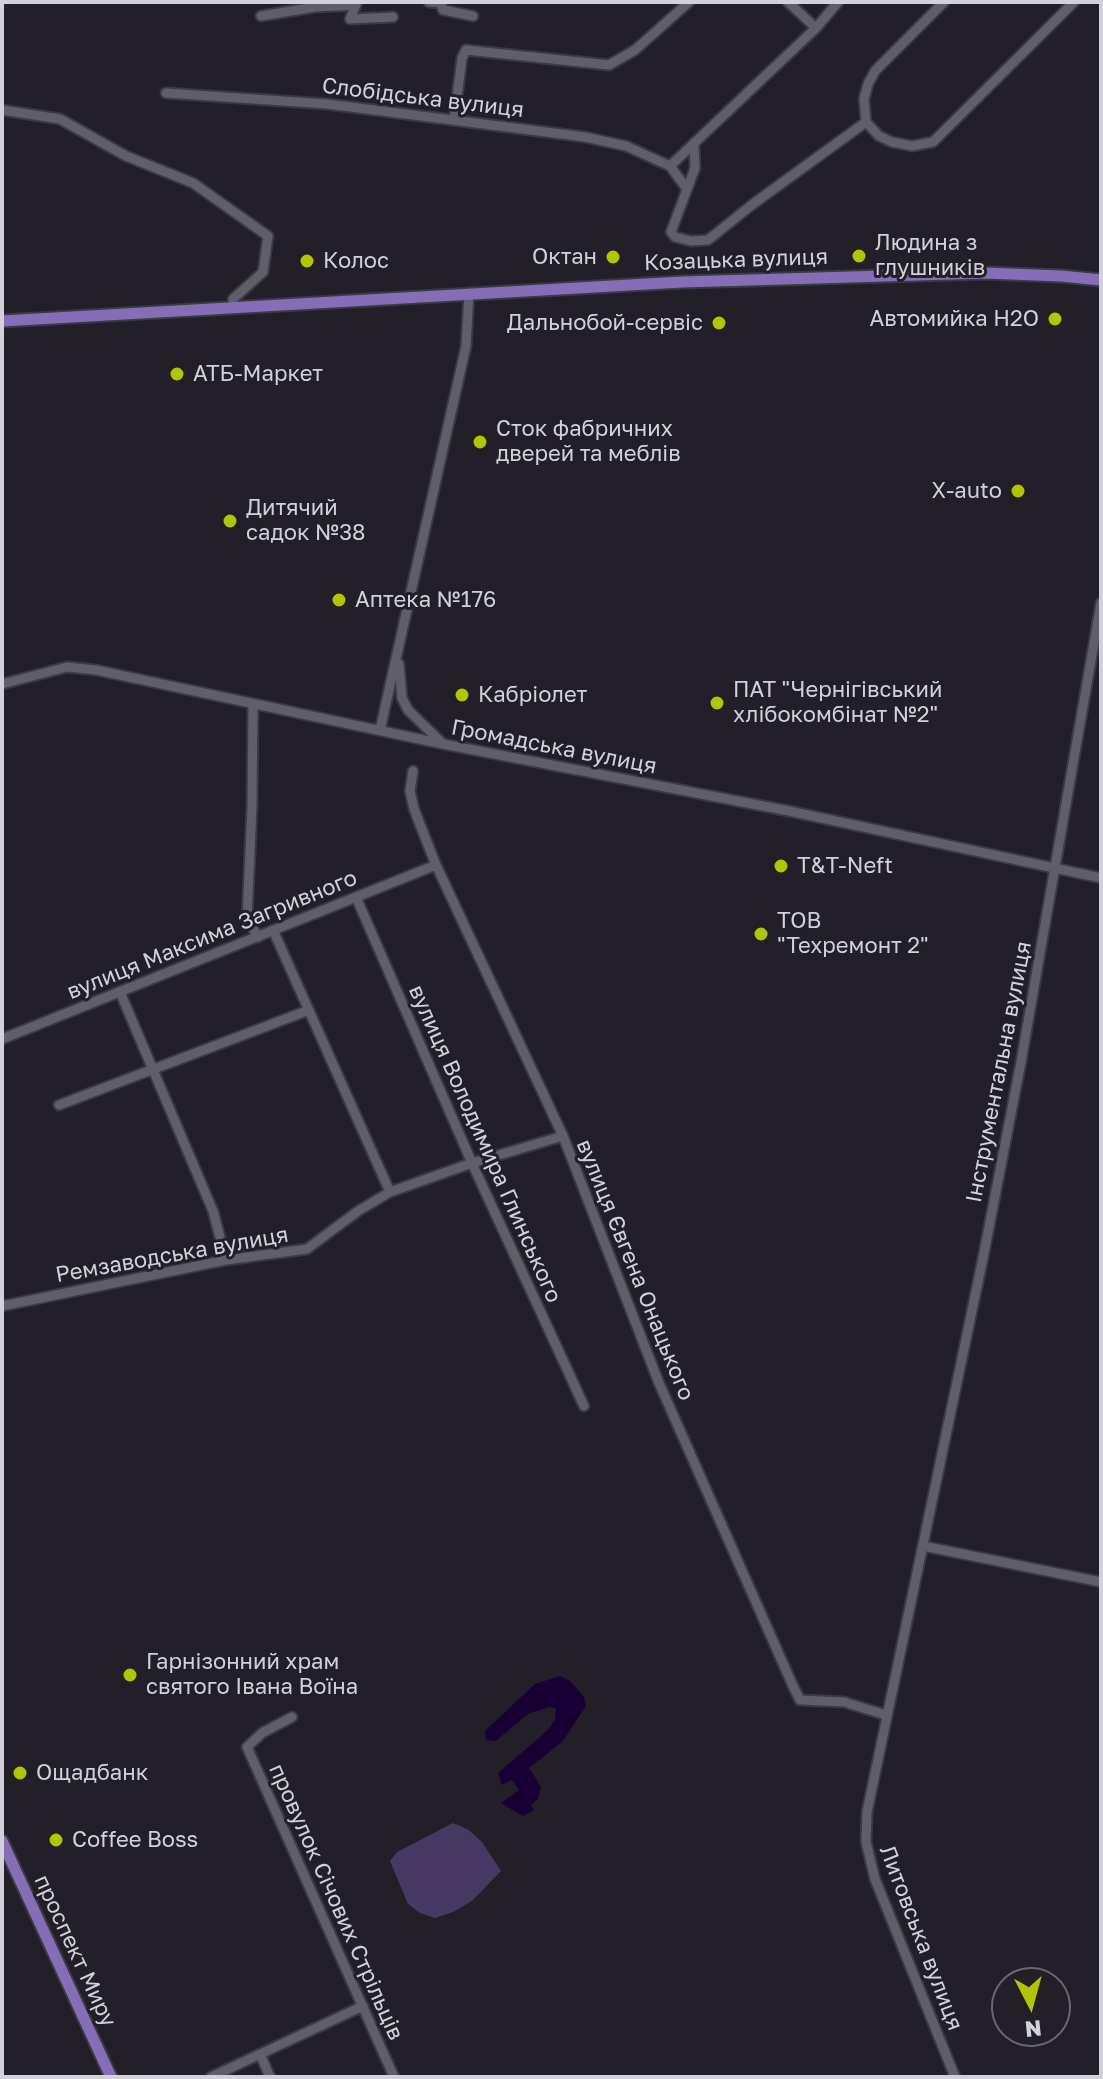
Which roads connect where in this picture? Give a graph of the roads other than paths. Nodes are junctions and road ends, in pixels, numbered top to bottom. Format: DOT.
graph roads {
  1 [pos="429,2"];
  2 [pos="689,2"];
  3 [pos="788,2"];
  4 [pos="838,2"];
  5 [pos="944,2"];
  6 [pos="1074,2"];
  7 [pos="357,3"];
  8 [pos="261,16"];
  9 [pos="473,16"];
  10 [pos="393,17"];
  11 [pos="816,28"];
  12 [pos="166,93"];
  13 [pos="2,110"];
  14 [pos="454,120"];
  15 [pos="866,122"];
  16 [pos="694,144"];
  17 [pos="670,166"];
  18 [pos="687,189"];
  19 [pos="1101,280"];
  20 [pos="469,293"];
  21 [pos="233,308"];
  22 [pos="2,321"];
  23 [pos="1101,603"];
  24 [pos="398,648"];
  25 [pos="2,684"];
  26 [pos="253,704"];
  27 [pos="380,730"];
  28 [pos="443,744"];
  29 [pos="413,771"];
  30 [pos="436,865"];
  31 [pos="1055,869"];
  32 [pos="1101,878"];
  33 [pos="356,897"];
  34 [pos="273,930"];
  35 [pos="258,937"];
  36 [pos="120,992"];
  37 [pos="309,1010"];
  38 [pos="2,1039"];
  39 [pos="152,1070"];
  40 [pos="59,1105"];
  41 [pos="563,1136"];
  42 [pos="472,1163"];
  43 [pos="390,1192"];
  44 [pos="226,1260"];
  45 [pos="2,1306"];
  46 [pos="584,1406"];
  47 [pos="923,1546"];
  48 [pos="1101,1582"];
  49 [pos="886,1715"];
  50 [pos="292,1717"];
  51 [pos="2,1841"];
  52 [pos="363,2006"];
  53 [pos="260,2054"];
  54 [pos="111,2077"];
  55 [pos="211,2077"];
  56 [pos="270,2077"];
  57 [pos="394,2077"];
  58 [pos="955,2077"];
  1 -- 9 [label="street"];
  2 -- 14 [label="street"];
  3 -- 11 [label="street"];
  4 -- 11 [label="street"];
  5 -- 15 [label="street"];
  6 -- 15 [label="street"];
  7 -- 8 [label="street"];
  7 -- 10 [label="street"];
  11 -- 16 [label="street"];
  12 -- 14 [label="street, Слобідська вулиця"];
  13 -- 21 [label="street"];
  14 -- 17 [label="street, Слобідська вулиця"];
  15 -- 18 [label="street"];
  16 -- 17 [label="street"];
  16 -- 18 [label="street"];
  17 -- 18 [label="street, Слобідська вулиця"];
  19 -- 20 [label="main road, Козацька вулиця"];
  20 -- 21 [label="main road, Козацька вулиця"];
  20 -- 24 [label="street"];
  21 -- 22 [label="main road, Козацька вулиця"];
  23 -- 31 [label="street, Інструментальна вулиця"];
  24 -- 27 [label="street"];
  24 -- 28 [label="street"];
  25 -- 26 [label="street, Громадська вулиця"];
  26 -- 27 [label="street, Громадська вулиця"];
  26 -- 35 [label="street"];
  27 -- 28 [label="street, Громадська вулиця"];
  28 -- 31 [label="street, Громадська вулиця"];
  29 -- 30 [label="street, вулиця Євгена Онацького"];
  30 -- 33 [label="street, вулиця Максима Загривного"];
  30 -- 41 [label="street, вулиця Євгена Онацького"];
  31 -- 32 [label="street, Громадська вулиця"];
  31 -- 47 [label="street, Інструментальна вулиця"];
  33 -- 34 [label="street, вулиця Максима Загривного"];
  33 -- 42 [label="street, вулиця Володимира Глинського"];
  34 -- 35 [label="street, вулиця Максима Загривного"];
  34 -- 37 [label="street"];
  35 -- 36 [label="street, вулиця Максима Загривного"];
  36 -- 38 [label="street, вулиця Максима Загривного"];
  36 -- 39 [label="street"];
  37 -- 39 [label="street"];
  37 -- 43 [label="street"];
  39 -- 40 [label="street"];
  39 -- 44 [label="street"];
  41 -- 42 [label="street, Ремзаводська вулиця"];
  41 -- 49 [label="street, вулиця Євгена Онацького"];
  42 -- 43 [label="street, Ремзаводська вулиця"];
  42 -- 46 [label="street, вулиця Володимира Глинського"];
  43 -- 44 [label="street, Ремзаводська вулиця"];
  44 -- 45 [label="street, Ремзаводська вулиця"];
  47 -- 48 [label="street"];
  47 -- 49 [label="street, Інструментальна вулиця"];
  49 -- 58 [label="street, Литовська вулиця"];
  50 -- 52 [label="street, провулок Січових Стрільців"];
  51 -- 54 [label="main road, проспект Миру"];
  52 -- 53 [label="street"];
  52 -- 57 [label="street, провулок Січових Стрільців"];
  53 -- 55 [label="street"];
  53 -- 56 [label="street"];
}
